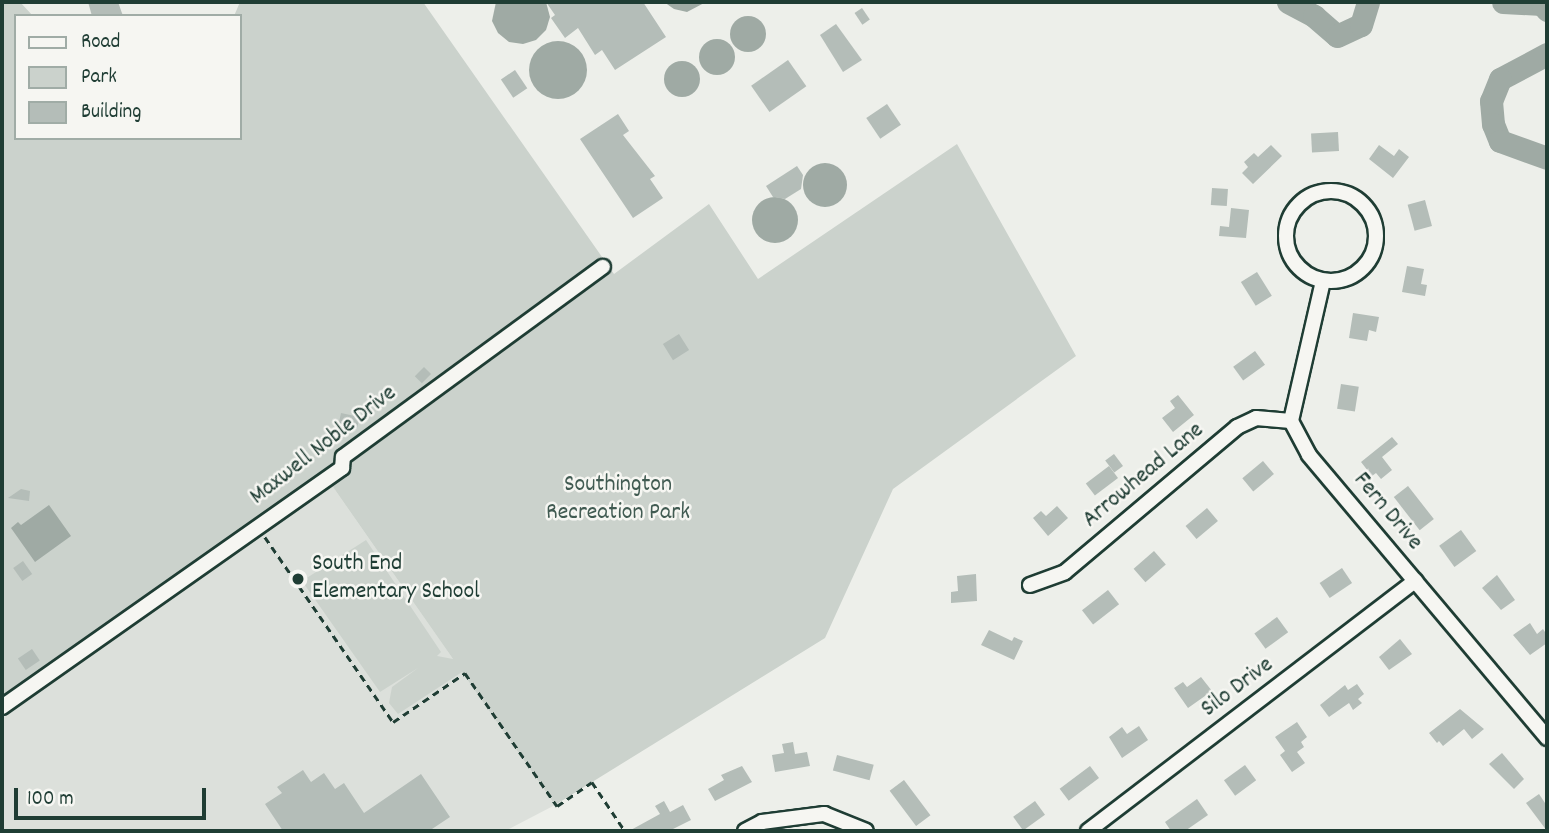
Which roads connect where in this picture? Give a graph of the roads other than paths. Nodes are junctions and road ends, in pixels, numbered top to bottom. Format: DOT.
graph roads {
  1 [pos="603,267"];
  2 [pos="1323,281"];
  3 [pos="1292,421"];
  4 [pos="1415,581"];
  5 [pos="1030,585"];
  6 [pos="2,707"];
  7 [pos="1547,738"];
  8 [pos="745,831"];
  9 [pos="866,831"];
  10 [pos="1088,831"];
  1 -- 6 [label="street, Maxwell Noble Drive"];
  2 -- 2 [label="street"];
  2 -- 3 [label="street"];
  3 -- 4 [label="street, Fern Drive"];
  3 -- 5 [label="street, Arrowhead Lane"];
  4 -- 7 [label="street, Fern Drive"];
  4 -- 10 [label="street, Silo Drive"];
  8 -- 9 [label="street"];
}
